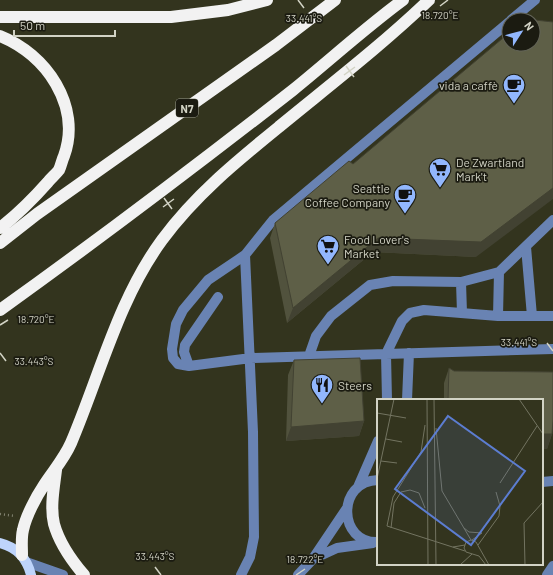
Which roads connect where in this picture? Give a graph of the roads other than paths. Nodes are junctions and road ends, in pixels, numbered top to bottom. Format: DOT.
graph roads {
  1 [pos="266,0"];
  2 [pos="336,0"];
  3 [pos="403,0"];
  4 [pos="429,0"];
  5 [pos="535,0"];
  6 [pos="521,12"];
  7 [pos="0,17"];
  8 [pos="501,29"];
  9 [pos="0,36"];
  10 [pos="553,220"];
  11 [pos="0,228"];
  12 [pos="0,243"];
  13 [pos="526,247"];
  14 [pos="245,255"];
  15 [pos="499,272"];
  16 [pos="461,282"];
  17 [pos="218,297"];
  18 [pos="0,310"];
  19 [pos="462,313"];
  20 [pos="498,316"];
  21 [pos="532,316"];
  22 [pos="553,316"];
  23 [pos="553,349"];
  24 [pos="409,353"];
  25 [pos="386,354"];
  26 [pos="309,356"];
  27 [pos="251,358"];
  28 [pos="189,366"];
  29 [pos="387,399"];
  30 [pos="407,399"];
  31 [pos="377,443"];
  32 [pos="56,470"];
  33 [pos="377,480"];
  34 [pos="553,481"];
  35 [pos="543,482"];
  36 [pos="358,487"];
  37 [pos="346,508"];
  38 [pos="0,542"];
  39 [pos="376,542"];
  40 [pos="24,559"];
  41 [pos="312,560"];
  42 [pos="553,566"];
  43 [pos="31,575"];
  44 [pos="63,575"];
  45 [pos="84,575"];
  46 [pos="241,575"];
  47 [pos="298,575"];
  48 [pos="547,575"];
  1 -- 7 [label="highway"];
  2 -- 12 [label="highway, N7"];
  3 -- 18 [label="highway"];
  4 -- 32 [label="highway"];
  5 -- 6 [label="street"];
  8 -- 14 [label="street"];
  9 -- 11 [label="highway"];
  10 -- 13 [label="street"];
  13 -- 15 [label="street"];
  13 -- 21 [label="street"];
  14 -- 27 [label="street"];
  14 -- 28 [label="street"];
  15 -- 16 [label="street"];
  15 -- 20 [label="street"];
  16 -- 19 [label="street"];
  16 -- 26 [label="street"];
  17 -- 28 [label="street"];
  19 -- 20 [label="street"];
  19 -- 25 [label="street"];
  20 -- 21 [label="street"];
  21 -- 22 [label="street"];
  23 -- 24 [label="street"];
  24 -- 25 [label="street"];
  24 -- 30 [label="street"];
  25 -- 26 [label="street"];
  25 -- 29 [label="street"];
  26 -- 27 [label="street"];
  27 -- 28 [label="street"];
  27 -- 46 [label="street"];
  31 -- 36 [label="street"];
  32 -- 40 [label="highway"];
  32 -- 45 [label="highway"];
  33 -- 36 [label="street"];
  34 -- 35 [label="street"];
  36 -- 37 [label="street"];
  37 -- 39 [label="street"];
  37 -- 41 [label="street"];
  38 -- 40 [label="main road"];
  39 -- 41 [label="street"];
  40 -- 43 [label="main road"];
  40 -- 44 [label="street"];
  41 -- 47 [label="street"];
  42 -- 48 [label="street"];
}
